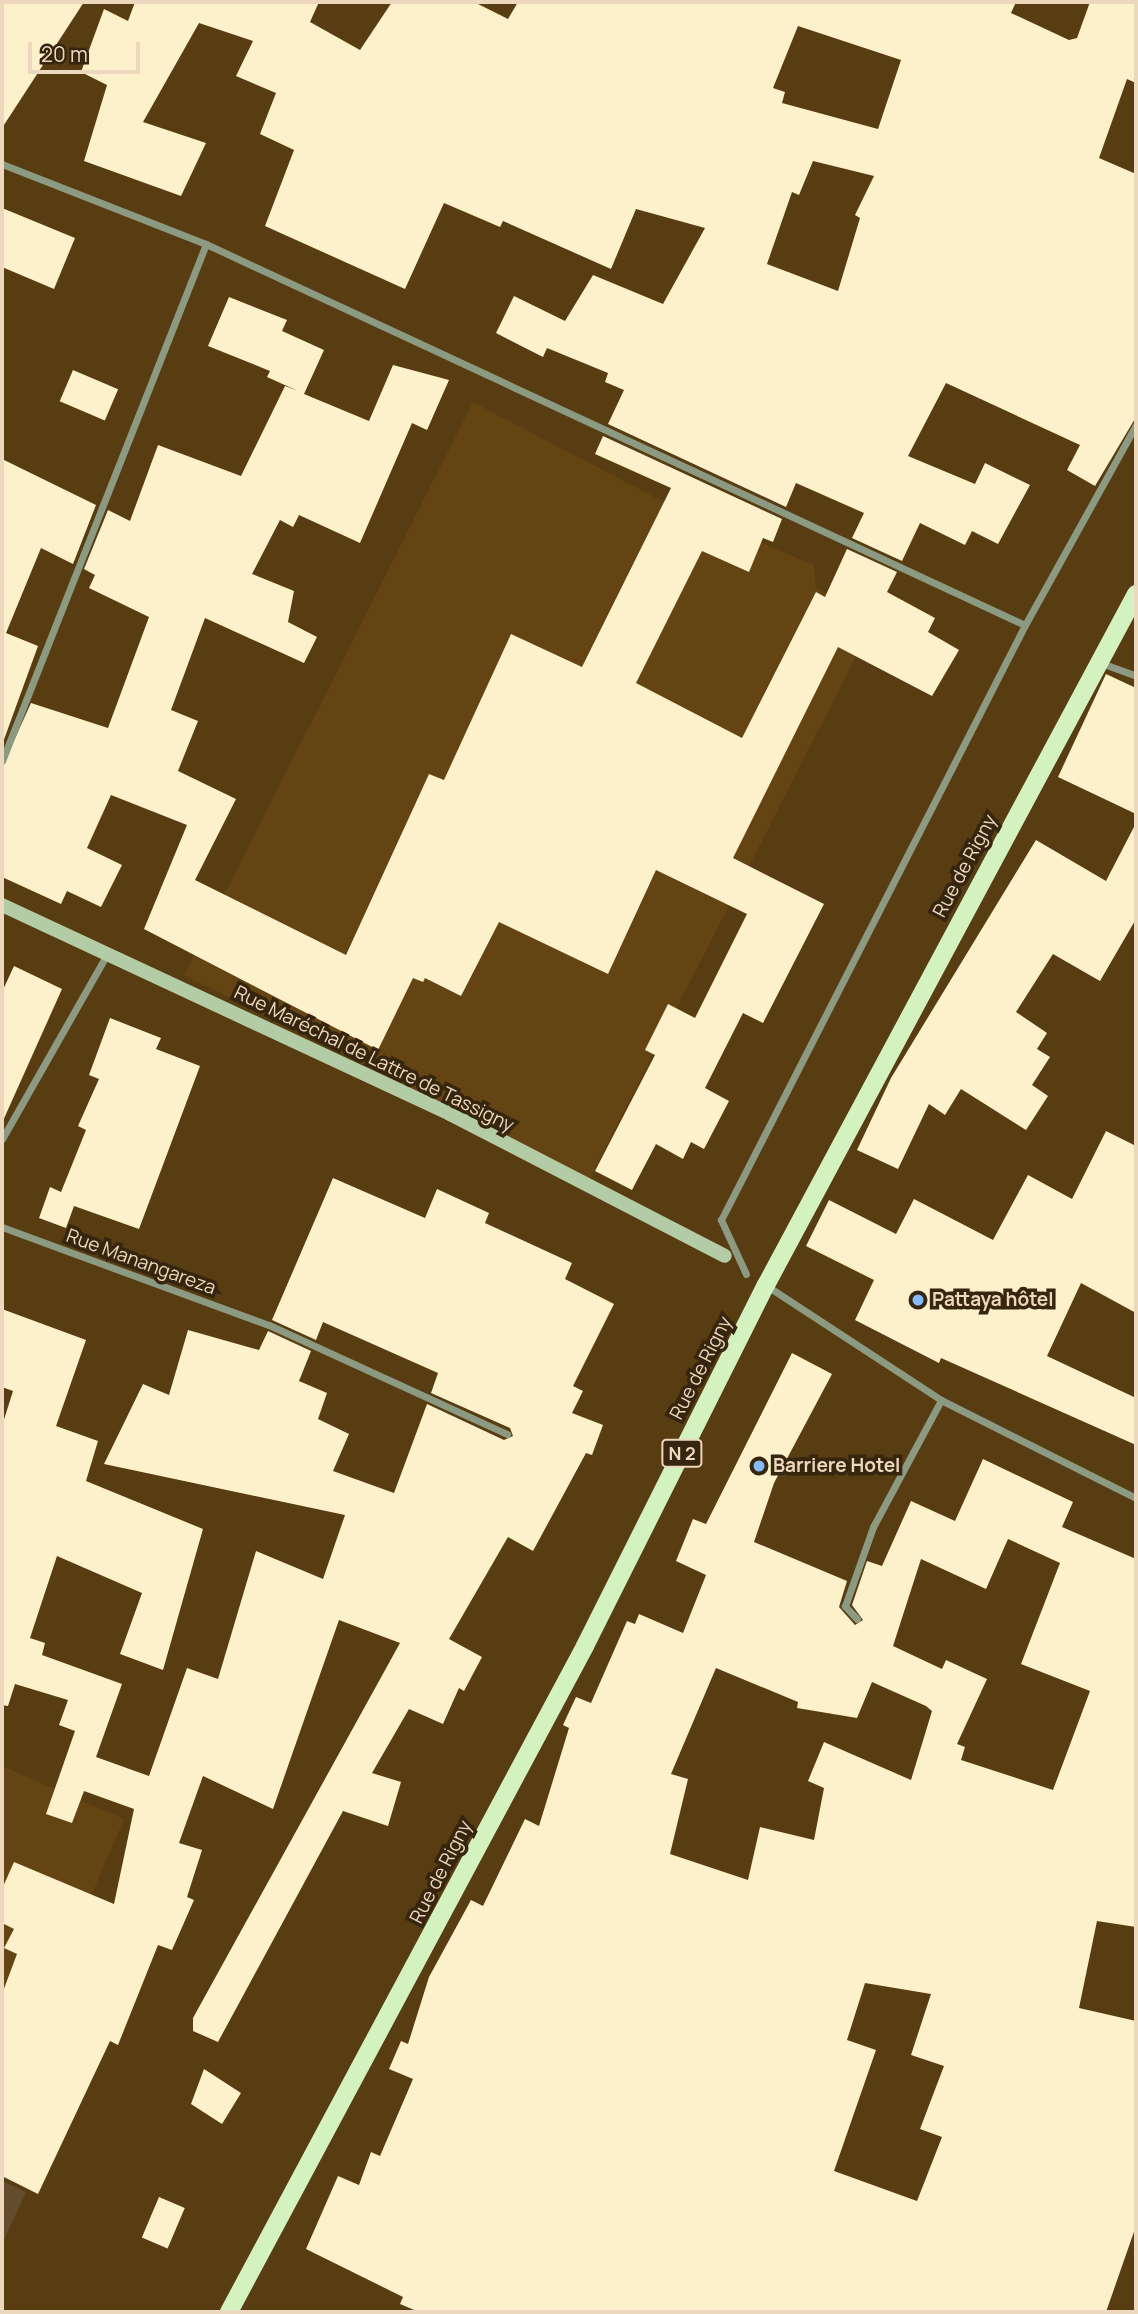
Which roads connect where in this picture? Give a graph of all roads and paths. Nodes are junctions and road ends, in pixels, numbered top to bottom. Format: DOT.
graph roads {
  1 [pos="2,164"];
  2 [pos="206,244"];
  3 [pos="1136,425"];
  4 [pos="1136,594"];
  5 [pos="1025,625"];
  6 [pos="1097,662"];
  7 [pos="1136,676"];
  8 [pos="2,761"];
  9 [pos="2,905"];
  10 [pos="106,956"];
  11 [pos="2,1139"];
  12 [pos="2,1227"];
  13 [pos="724,1256"];
  14 [pos="746,1274"];
  15 [pos="766,1285"];
  16 [pos="941,1400"];
  17 [pos="507,1434"];
  18 [pos="1136,1498"];
  19 [pos="857,1619"];
  20 [pos="229,2312"];
  1 -- 2 [label="street"];
  2 -- 5 [label="street"];
  2 -- 8 [label="street"];
  3 -- 5 [label="street"];
  4 -- 6 [label="main road, Rue de Rigny / N 2"];
  5 -- 14 [label="street"];
  6 -- 7 [label="street"];
  6 -- 15 [label="main road, Rue de Rigny / N 2"];
  9 -- 10 [label="street, Rue Maréchal de Lattre de Tassigny"];
  10 -- 11 [label="street"];
  10 -- 13 [label="street, Rue Maréchal de Lattre de Tassigny"];
  12 -- 17 [label="street, Rue Manangareza"];
  15 -- 16 [label="street"];
  15 -- 20 [label="main road, Rue de Rigny / N 2"];
  16 -- 18 [label="street"];
  16 -- 19 [label="street"];
}
